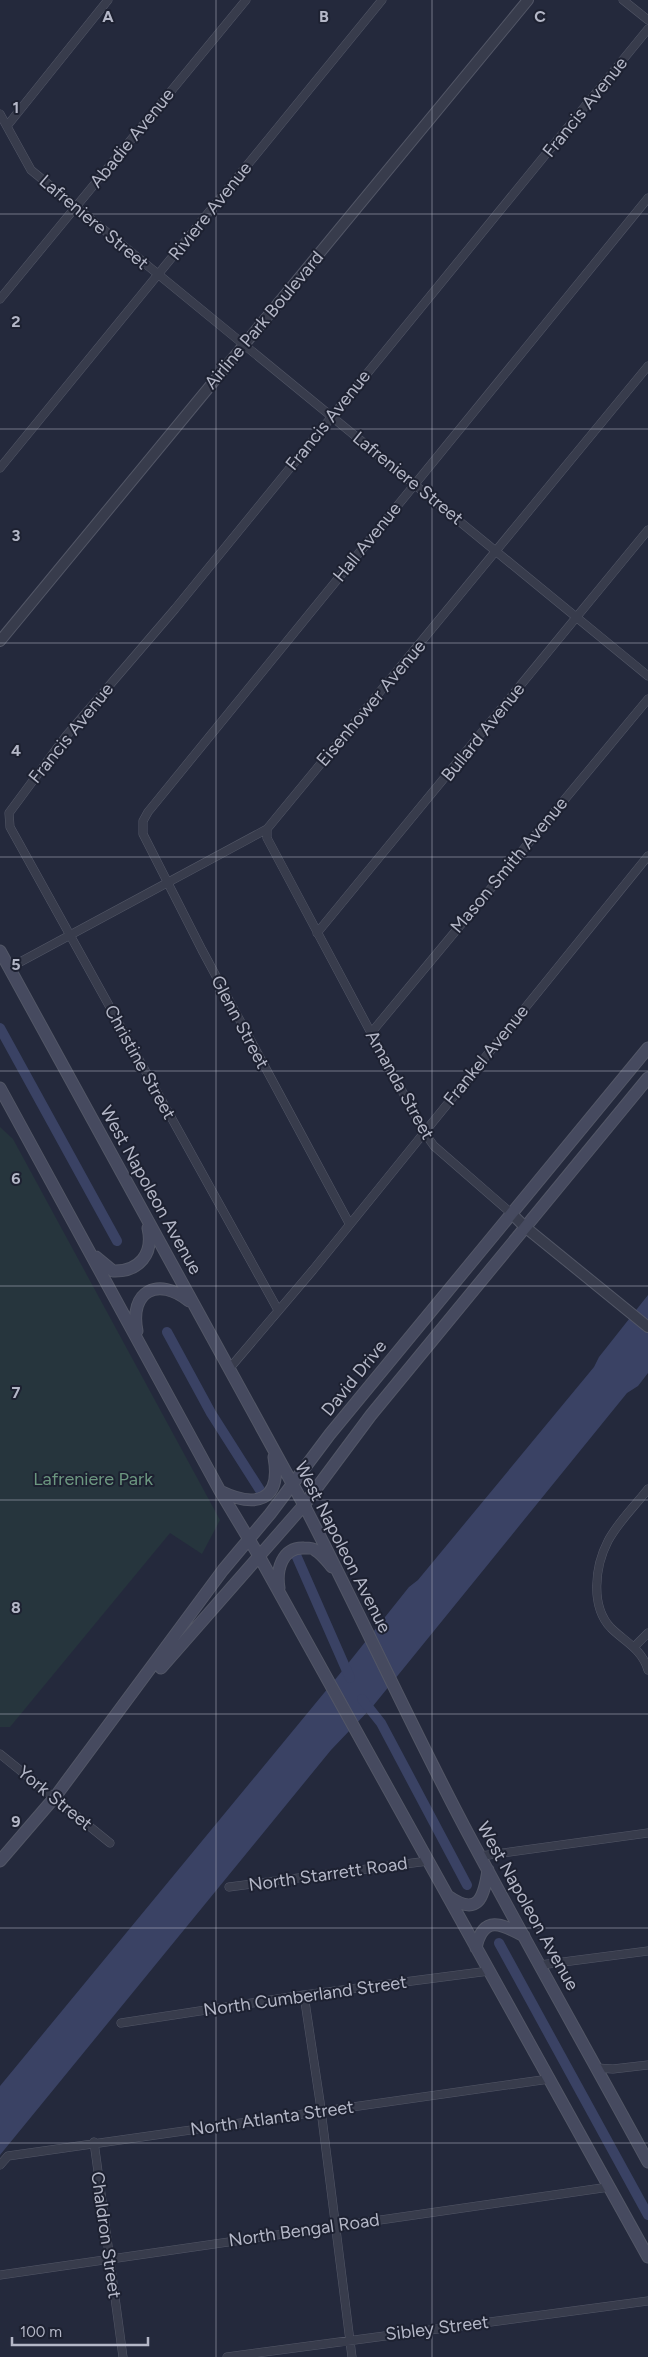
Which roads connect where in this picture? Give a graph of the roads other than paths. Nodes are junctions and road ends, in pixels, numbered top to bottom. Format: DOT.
graph roads {
  1 [pos="108,0"];
  2 [pos="246,0"];
  3 [pos="382,0"];
  4 [pos="528,0"];
  5 [pos="623,0"];
  6 [pos="648,20"];
  7 [pos="648,29"];
  8 [pos="0,114"];
  9 [pos="7,126"];
  10 [pos="648,198"];
  11 [pos="75,207"];
  12 [pos="157,275"];
  13 [pos="0,299"];
  14 [pos="244,346"];
  15 [pos="648,366"];
  16 [pos="332,416"];
  17 [pos="0,468"];
  18 [pos="414,483"];
  19 [pos="648,530"];
  20 [pos="496,550"];
  21 [pos="576,618"];
  22 [pos="0,641"];
  23 [pos="648,676"];
  24 [pos="648,699"];
  25 [pos="10,812"];
  26 [pos="145,817"];
  27 [pos="267,829"];
  28 [pos="648,856"];
  29 [pos="168,882"];
  30 [pos="317,933"];
  31 [pos="69,936"];
  32 [pos="0,951"];
  33 [pos="9,968"];
  34 [pos="371,1033"];
  35 [pos="648,1048"];
  36 [pos="648,1078"];
  37 [pos="1,1090"];
  38 [pos="424,1132"];
  39 [pos="511,1213"];
  40 [pos="146,1218"];
  41 [pos="349,1223"];
  42 [pos="525,1227"];
  43 [pos="89,1251"];
  44 [pos="194,1305"];
  45 [pos="278,1310"];
  46 [pos="648,1327"];
  47 [pos="139,1341"];
  48 [pos="229,1369"];
  49 [pos="272,1450"];
  50 [pos="293,1485"];
  51 [pos="648,1489"];
  52 [pos="220,1491"];
  53 [pos="304,1505"];
  54 [pos="248,1540"];
  55 [pos="259,1556"];
  56 [pos="342,1577"];
  57 [pos="280,1595"];
  58 [pos="648,1633"];
  59 [pos="635,1646"];
  60 [pos="648,1670"];
  61 [pos="100,1739"];
  62 [pos="0,1754"];
  63 [pos="55,1797"];
  64 [pos="648,1832"];
  65 [pos="110,1843"];
  66 [pos="481,1856"];
  67 [pos="0,1860"];
  68 [pos="428,1861"];
  69 [pos="488,1870"];
  70 [pos="229,1887"];
  71 [pos="447,1895"];
  72 [pos="524,1936"];
  73 [pos="476,1948"];
  74 [pos="648,1951"];
  75 [pos="540,1965"];
  76 [pos="489,1971"];
  77 [pos="304,1995"];
  78 [pos="121,2023"];
  79 [pos="648,2065"];
  80 [pos="596,2068"];
  81 [pos="549,2079"];
  82 [pos="321,2111"];
  83 [pos="94,2142"];
  84 [pos="648,2162"];
  85 [pos="0,2165"];
  86 [pos="609,2187"];
  87 [pos="336,2226"];
  88 [pos="648,2257"];
  89 [pos="109,2258"];
  90 [pos="0,2275"];
  91 [pos="648,2301"];
  92 [pos="350,2340"];
  93 [pos="123,2357"];
  94 [pos="226,2357"];
  95 [pos="352,2357"];
  1 -- 9 [label="street"];
  2 -- 11 [label="street, Abadie Avenue"];
  3 -- 12 [label="street, Riviere Avenue"];
  4 -- 14 [label="street, Airline Park Boulevard"];
  5 -- 6 [label="street"];
  7 -- 16 [label="street, Francis Avenue"];
  8 -- 9 [label="street, Lafreniere Street"];
  9 -- 11 [label="street, Lafreniere Street"];
  10 -- 18 [label="street, Hall Avenue"];
  11 -- 12 [label="street, Lafreniere Street"];
  11 -- 13 [label="street, Abadie Avenue"];
  12 -- 14 [label="street, Lafreniere Street"];
  12 -- 17 [label="street, Riviere Avenue"];
  14 -- 16 [label="street, Lafreniere Street"];
  14 -- 22 [label="street, Airline Park Boulevard"];
  15 -- 20 [label="street, Eisenhower Avenue"];
  16 -- 18 [label="street, Lafreniere Street"];
  16 -- 25 [label="street, Francis Avenue"];
  18 -- 20 [label="street, Lafreniere Street"];
  18 -- 26 [label="street, Hall Avenue"];
  19 -- 21 [label="street, Bullard Avenue"];
  20 -- 21 [label="street, Lafreniere Street"];
  20 -- 27 [label="street, Eisenhower Avenue"];
  21 -- 23 [label="street, Lafreniere Street"];
  21 -- 30 [label="street, Bullard Avenue"];
  24 -- 34 [label="street, Mason Smith Avenue"];
  25 -- 31 [label="street, Christine Street"];
  26 -- 29 [label="street, Glenn Street"];
  27 -- 29 [label="street, Eisenhower Avenue"];
  27 -- 30 [label="street, Amanda Street"];
  28 -- 38 [label="street, Frankel Avenue"];
  29 -- 31 [label="street, Eisenhower Avenue"];
  29 -- 41 [label="street, Glenn Street"];
  30 -- 34 [label="street, Amanda Street"];
  31 -- 33 [label="street, Eisenhower Avenue"];
  31 -- 45 [label="street, Christine Street"];
  32 -- 33 [label="main road, West Napoleon Avenue"];
  33 -- 40 [label="main road, West Napoleon Avenue"];
  34 -- 38 [label="street, Amanda Street"];
  35 -- 39 [label="main road, David Drive"];
  36 -- 42 [label="main road, David Drive"];
  37 -- 43 [label="main road"];
  38 -- 39 [label="street, Amanda Street"];
  38 -- 41 [label="street, Frankel Avenue"];
  39 -- 42 [label="street, Amanda Street"];
  39 -- 50 [label="main road, David Drive"];
  40 -- 43 [label="main road"];
  40 -- 44 [label="main road, West Napoleon Avenue"];
  41 -- 45 [label="street, Frankel Avenue"];
  42 -- 46 [label="street, Amanda Street"];
  42 -- 53 [label="main road, David Drive"];
  43 -- 47 [label="main road"];
  44 -- 47 [label="main road"];
  44 -- 48 [label="main road, West Napoleon Avenue"];
  45 -- 48 [label="street, Frankel Avenue"];
  47 -- 52 [label="main road"];
  48 -- 49 [label="main road, West Napoleon Avenue"];
  49 -- 50 [label="main road, West Napoleon Avenue"];
  49 -- 52 [label="main road"];
  50 -- 53 [label="main road, West Napoleon Avenue"];
  50 -- 54 [label="main road, David Drive"];
  51 -- 59 [label="street"];
  52 -- 54 [label="main road"];
  53 -- 55 [label="main road, David Drive"];
  53 -- 56 [label="main road, West Napoleon Avenue"];
  54 -- 55 [label="main road"];
  54 -- 61 [label="main road, David Drive"];
  55 -- 57 [label="main road"];
  55 -- 61 [label="main road, David Drive"];
  56 -- 57 [label="main road"];
  56 -- 66 [label="main road, West Napoleon Avenue"];
  57 -- 68 [label="main road"];
  58 -- 59 [label="street"];
  59 -- 60 [label="street"];
  61 -- 63 [label="main road, David Drive"];
  62 -- 63 [label="street, York Street"];
  63 -- 65 [label="street, York Street"];
  63 -- 67 [label="main road, David Drive"];
  64 -- 66 [label="street"];
  66 -- 69 [label="main road, West Napoleon Avenue"];
  68 -- 70 [label="street, North Starrett Road"];
  68 -- 71 [label="main road"];
  69 -- 71 [label="main road"];
  69 -- 72 [label="main road, West Napoleon Avenue"];
  71 -- 73 [label="main road"];
  72 -- 73 [label="main road"];
  72 -- 75 [label="main road, West Napoleon Avenue"];
  73 -- 76 [label="main road"];
  74 -- 75 [label="street"];
  75 -- 80 [label="main road, West Napoleon Avenue"];
  76 -- 77 [label="street, North Cumberland Street"];
  76 -- 81 [label="main road"];
  77 -- 78 [label="street, North Cumberland Street"];
  77 -- 82 [label="street"];
  79 -- 80 [label="street"];
  80 -- 84 [label="main road, West Napoleon Avenue"];
  81 -- 82 [label="street, North Atlanta Street"];
  81 -- 86 [label="main road"];
  82 -- 83 [label="street, North Atlanta Street"];
  82 -- 87 [label="street"];
  83 -- 85 [label="street, North Atlanta Street"];
  83 -- 89 [label="street, Chaldron Street"];
  86 -- 87 [label="street, North Bengal Road"];
  86 -- 88 [label="main road"];
  87 -- 89 [label="street, North Bengal Road"];
  87 -- 92 [label="street"];
  89 -- 90 [label="street, North Bengal Road"];
  89 -- 93 [label="street, Chaldron Street"];
  91 -- 92 [label="street, Sibley Street"];
  92 -- 94 [label="street, Sibley Street"];
  92 -- 95 [label="street"];
}
